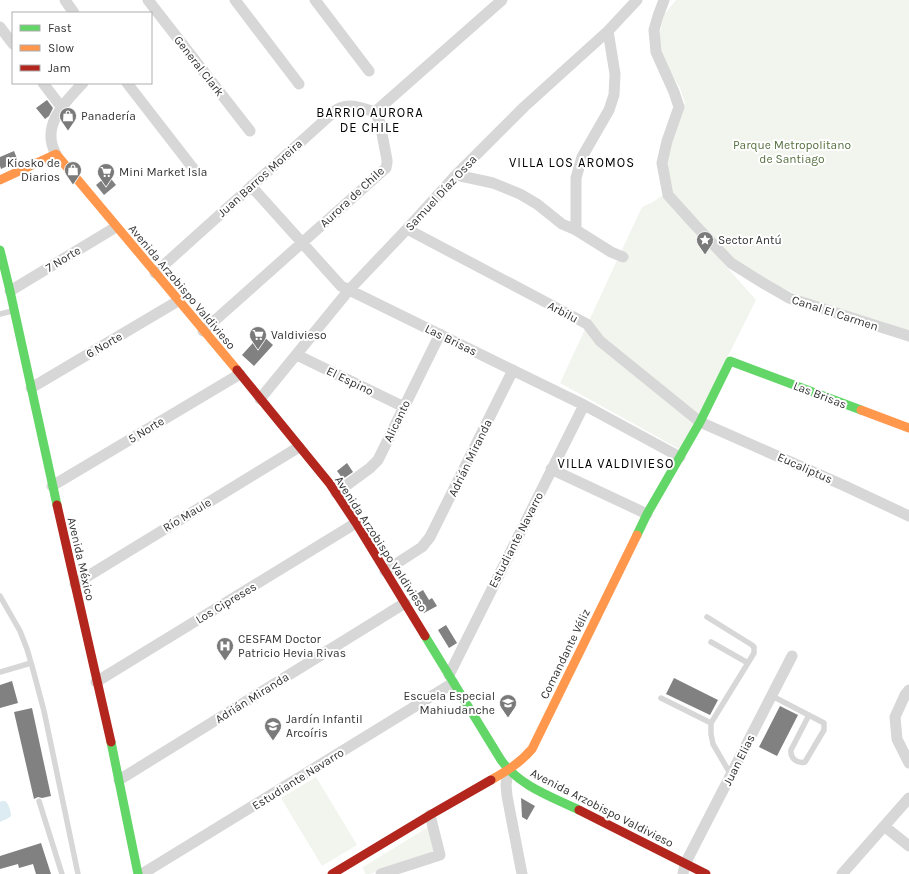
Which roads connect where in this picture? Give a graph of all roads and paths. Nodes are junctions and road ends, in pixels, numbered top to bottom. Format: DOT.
graph roads {
  1 [pos="65,0"];
  2 [pos="235,0"];
  3 [pos="315,0"];
  4 [pos="502,0"];
  5 [pos="637,0"];
  6 [pos="664,0"];
  7 [pos="151,5"];
  8 [pos="73,12"];
  9 [pos="0,26"];
  10 [pos="608,31"];
  11 [pos="12,43"];
  12 [pos="369,71"];
  13 [pos="44,84"];
  14 [pos="82,84"];
  15 [pos="128,84"];
  16 [pos="298,84"];
  17 [pos="62,108"];
  18 [pos="375,112"];
  19 [pos="250,131"];
  20 [pos="56,154"];
  21 [pos="196,172"];
  22 [pos="456,175"];
  23 [pos="0,180"];
  24 [pos="251,186"];
  25 [pos="116,227"];
  26 [pos="407,229"];
  27 [pos="576,230"];
  28 [pos="302,243"];
  29 [pos="0,250"];
  30 [pos="623,258"];
  31 [pos="155,273"];
  32 [pos="349,290"];
  33 [pos="10,291"];
  34 [pos="178,301"];
  35 [pos="15,311"];
  36 [pos="0,314"];
  37 [pos="203,331"];
  38 [pos="440,334"];
  39 [pos="909,336"];
  40 [pos="297,355"];
  41 [pos="730,361"];
  42 [pos="513,370"];
  43 [pos="240,374"];
  44 [pos="31,388"];
  45 [pos="260,400"];
  46 [pos="584,406"];
  47 [pos="404,407"];
  48 [pos="700,422"];
  49 [pos="909,428"];
  50 [pos="299,447"];
  51 [pos="680,457"];
  52 [pos="551,469"];
  53 [pos="52,486"];
  54 [pos="336,493"];
  55 [pos="648,514"];
  56 [pos="909,516"];
  57 [pos="356,523"];
  58 [pos="385,570"];
  59 [pos="75,584"];
  60 [pos="0,596"];
  61 [pos="405,603"];
  62 [pos="707,617"];
  63 [pos="710,642"];
  64 [pos="792,656"];
  65 [pos="32,663"];
  66 [pos="748,663"];
  67 [pos="0,672"];
  68 [pos="451,679"];
  69 [pos="96,682"];
  70 [pos="907,692"];
  71 [pos="772,696"];
  72 [pos="661,698"];
  73 [pos="909,710"];
  74 [pos="809,715"];
  75 [pos="711,723"];
  76 [pos="909,763"];
  77 [pos="508,770"];
  78 [pos="731,775"];
  79 [pos="119,780"];
  80 [pos="909,798"];
  81 [pos="39,800"];
  82 [pos="430,814"];
  83 [pos="884,826"];
  84 [pos="909,846"];
  85 [pos="351,862"];
  86 [pos="684,869"];
  87 [pos="62,874"];
  88 [pos="78,874"];
  89 [pos="138,874"];
  90 [pos="142,874"];
  91 [pos="332,874"];
  92 [pos="355,874"];
  93 [pos="381,874"];
  94 [pos="522,874"];
  95 [pos="706,874"];
  96 [pos="842,874"];
  1 -- 8 [label="street"];
  2 -- 16 [label="street"];
  3 -- 12 [label="street"];
  4 -- 18 [label="street"];
  5 -- 10 [label="street, Samuel Díaz Ossa"];
  6 -- 39 [label="street, Canal El Carmen"];
  7 -- 19 [label="street, General Clark"];
  9 -- 11 [label="street"];
  10 -- 22 [label="street, Samuel Díaz Ossa"];
  10 -- 27 [label="street"];
  13 -- 17 [label="street"];
  14 -- 17 [label="street"];
  15 -- 21 [label="street"];
  17 -- 20 [label="street"];
  18 -- 24 [label="street, Juan Barros Moreira"];
  18 -- 28 [label="street, Aurora de Chile"];
  20 -- 23 [label="street"];
  20 -- 25 [label="street, Avenida Arzobispo Valdivieso"];
  22 -- 26 [label="street, Samuel Díaz Ossa"];
  22 -- 27 [label="street"];
  24 -- 28 [label="street, Las Brisas"];
  24 -- 31 [label="street, Juan Barros Moreira"];
  25 -- 31 [label="street, Avenida Arzobispo Valdivieso"];
  25 -- 33 [label="street, 7 Norte"];
  26 -- 32 [label="street, Samuel Díaz Ossa"];
  26 -- 48 [label="street, Arbilu"];
  27 -- 30 [label="street"];
  28 -- 32 [label="street, Las Brisas"];
  28 -- 37 [label="street, Aurora de Chile"];
  29 -- 33 [label="street, Avenida México"];
  31 -- 34 [label="street, Avenida Arzobispo Valdivieso"];
  32 -- 38 [label="street, Las Brisas"];
  32 -- 40 [label="street, Samuel Díaz Ossa"];
  33 -- 35 [label="street, Avenida México"];
  34 -- 37 [label="street, Avenida Arzobispo Valdivieso"];
  34 -- 44 [label="street, 6 Norte"];
  35 -- 36 [label="lane"];
  35 -- 44 [label="street, Avenida México"];
  37 -- 43 [label="street, Avenida Arzobispo Valdivieso"];
  38 -- 42 [label="street, Las Brisas"];
  38 -- 47 [label="street, Alicanto"];
  40 -- 45 [label="street, Samuel Díaz Ossa"];
  40 -- 47 [label="street, El Espino"];
  41 -- 48 [label="street, Comandante Véliz"];
  41 -- 49 [label="street, Las Brisas"];
  42 -- 46 [label="street, Las Brisas"];
  42 -- 58 [label="street, Adrián Miranda"];
  43 -- 45 [label="street, Avenida Arzobispo Valdivieso"];
  43 -- 53 [label="street, 5 Norte"];
  44 -- 53 [label="street, Avenida México"];
  45 -- 50 [label="street, Avenida Arzobispo Valdivieso"];
  46 -- 51 [label="street, Las Brisas"];
  46 -- 52 [label="street, Estudiante Navarro"];
  47 -- 54 [label="street, Alicanto"];
  48 -- 51 [label="street, Comandante Véliz"];
  48 -- 56 [label="street, Eucaliptus"];
  50 -- 54 [label="street, Avenida Arzobispo Valdivieso"];
  50 -- 59 [label="street, Río Maule"];
  51 -- 55 [label="street, Comandante Véliz"];
  52 -- 55 [label="street"];
  52 -- 68 [label="street, Estudiante Navarro"];
  53 -- 59 [label="street, Avenida México"];
  54 -- 57 [label="street, Avenida Arzobispo Valdivieso"];
  55 -- 77 [label="street, Comandante Véliz"];
  57 -- 58 [label="street, Avenida Arzobispo Valdivieso"];
  57 -- 69 [label="street, Los Cipreses"];
  58 -- 61 [label="street, Avenida Arzobispo Valdivieso"];
  59 -- 69 [label="street, Avenida México"];
  60 -- 65 [label="lane"];
  61 -- 68 [label="street, Avenida Arzobispo Valdivieso"];
  61 -- 79 [label="street, Adrián Miranda"];
  62 -- 66 [label="lane"];
  63 -- 66 [label="lane"];
  64 -- 71 [label="street, Juan Elias"];
  65 -- 67 [label="lane"];
  65 -- 88 [label="lane"];
  66 -- 75 [label="lane"];
  68 -- 77 [label="street, Avenida Arzobispo Valdivieso"];
  68 -- 90 [label="street, Estudiante Navarro"];
  69 -- 79 [label="street, Avenida México"];
  70 -- 73 [label="street"];
  70 -- 76 [label="street"];
  71 -- 74 [label="lane"];
  71 -- 78 [label="street, Juan Elias"];
  72 -- 75 [label="lane"];
  74 -- 74 [label="lane"];
  75 -- 78 [label="lane"];
  77 -- 82 [label="street, Comandante Véliz"];
  77 -- 86 [label="street, Avenida Arzobispo Valdivieso"];
  77 -- 94 [label="street"];
  78 -- 86 [label="street, Juan Elias"];
  79 -- 89 [label="street, Avenida México"];
  80 -- 83 [label="street"];
  81 -- 87 [label="lane"];
  82 -- 85 [label="street, Comandante Véliz"];
  82 -- 93 [label="street"];
  83 -- 84 [label="street"];
  83 -- 96 [label="street"];
  85 -- 91 [label="street, Comandante Véliz"];
  85 -- 92 [label="street"];
  86 -- 95 [label="street, Avenida Arzobispo Valdivieso"];
}
